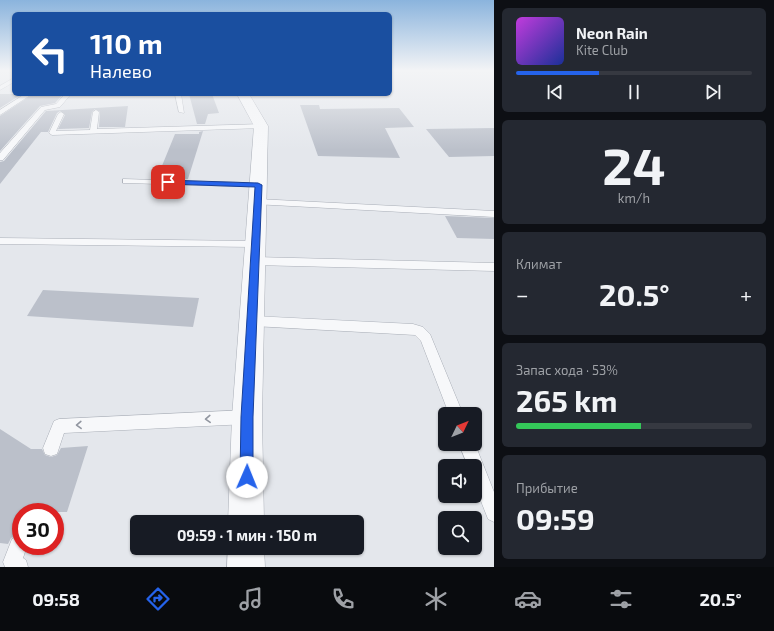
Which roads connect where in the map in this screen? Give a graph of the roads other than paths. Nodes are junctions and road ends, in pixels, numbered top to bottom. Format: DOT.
graph roads {
  1 [pos="24,97"];
  2 [pos="65,97"];
  3 [pos="179,97"];
  4 [pos="245,97"];
  5 [pos="96,112"];
  6 [pos="182,112"];
  7 [pos="0,113"];
  8 [pos="61,114"];
  9 [pos="261,126"];
  10 [pos="93,132"];
  11 [pos="0,158"];
  12 [pos="126,181"];
  13 [pos="258,193"];
  14 [pos="494,214"];
  15 [pos="0,241"];
  16 [pos="255,253"];
  17 [pos="494,266"];
  18 [pos="252,321"];
  19 [pos="453,407"];
  20 [pos="247,417"];
  21 [pos="51,448"];
  22 [pos="470,451"];
  23 [pos="494,513"];
  24 [pos="246,515"];
  25 [pos="14,555"];
  26 [pos="246,555"];
  27 [pos="19,567"];
  28 [pos="246,567"];
  1 -- 7 [label="lane"];
  2 -- 11 [label="lane"];
  3 -- 6 [label="lane"];
  4 -- 9 [label="street"];
  5 -- 10 [label="lane"];
  8 -- 10 [label="lane"];
  9 -- 10 [label="lane"];
  9 -- 13 [label="street"];
  12 -- 13 [label="lane"];
  13 -- 14 [label="lane"];
  13 -- 16 [label="street"];
  15 -- 16 [label="lane"];
  16 -- 17 [label="lane"];
  16 -- 18 [label="street"];
  18 -- 19 [label="lane"];
  18 -- 20 [label="street"];
  20 -- 21 [label="lane, one-way"];
  20 -- 24 [label="street"];
  22 -- 23 [label="lane"];
  25 -- 27 [label="lane"];
  26 -- 28 [label="street"];
}
